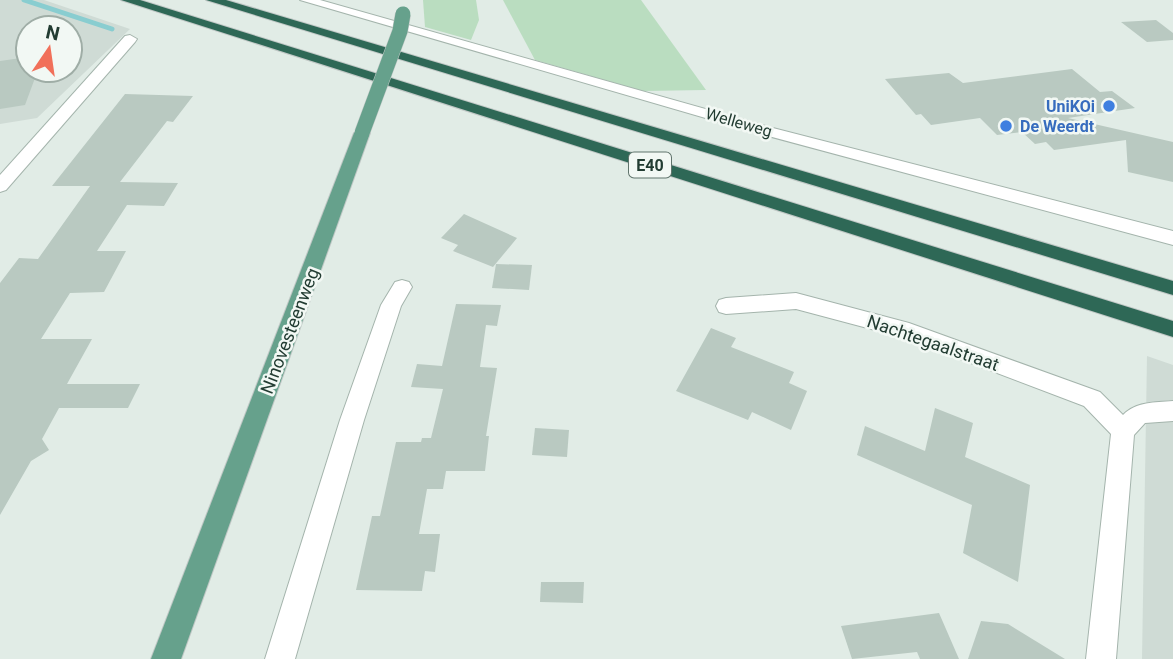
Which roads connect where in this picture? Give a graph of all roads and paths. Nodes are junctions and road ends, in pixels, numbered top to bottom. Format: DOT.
graph roads {
  1 [pos="127,0"];
  2 [pos="212,0"];
  3 [pos="306,0"];
  4 [pos="402,7"];
  5 [pos="130,39"];
  6 [pos="0,186"];
  7 [pos="1173,238"];
  8 [pos="402,287"];
  9 [pos="1173,288"];
  10 [pos="726,306"];
  11 [pos="1173,329"];
  12 [pos="1173,411"];
  13 [pos="1122,431"];
  14 [pos="166,659"];
  15 [pos="280,659"];
  16 [pos="1101,659"];
  1 -- 11 [label="highway, E40"];
  2 -- 9 [label="highway, E40"];
  3 -- 7 [label="street, Welleweg"];
  4 -- 14 [label="main road, Ninovesteenweg, bridge"];
  5 -- 6 [label="street"];
  8 -- 15 [label="street"];
  10 -- 13 [label="street, Nachtegaalstraat"];
  12 -- 13 [label="street"];
  13 -- 16 [label="street"];
}
